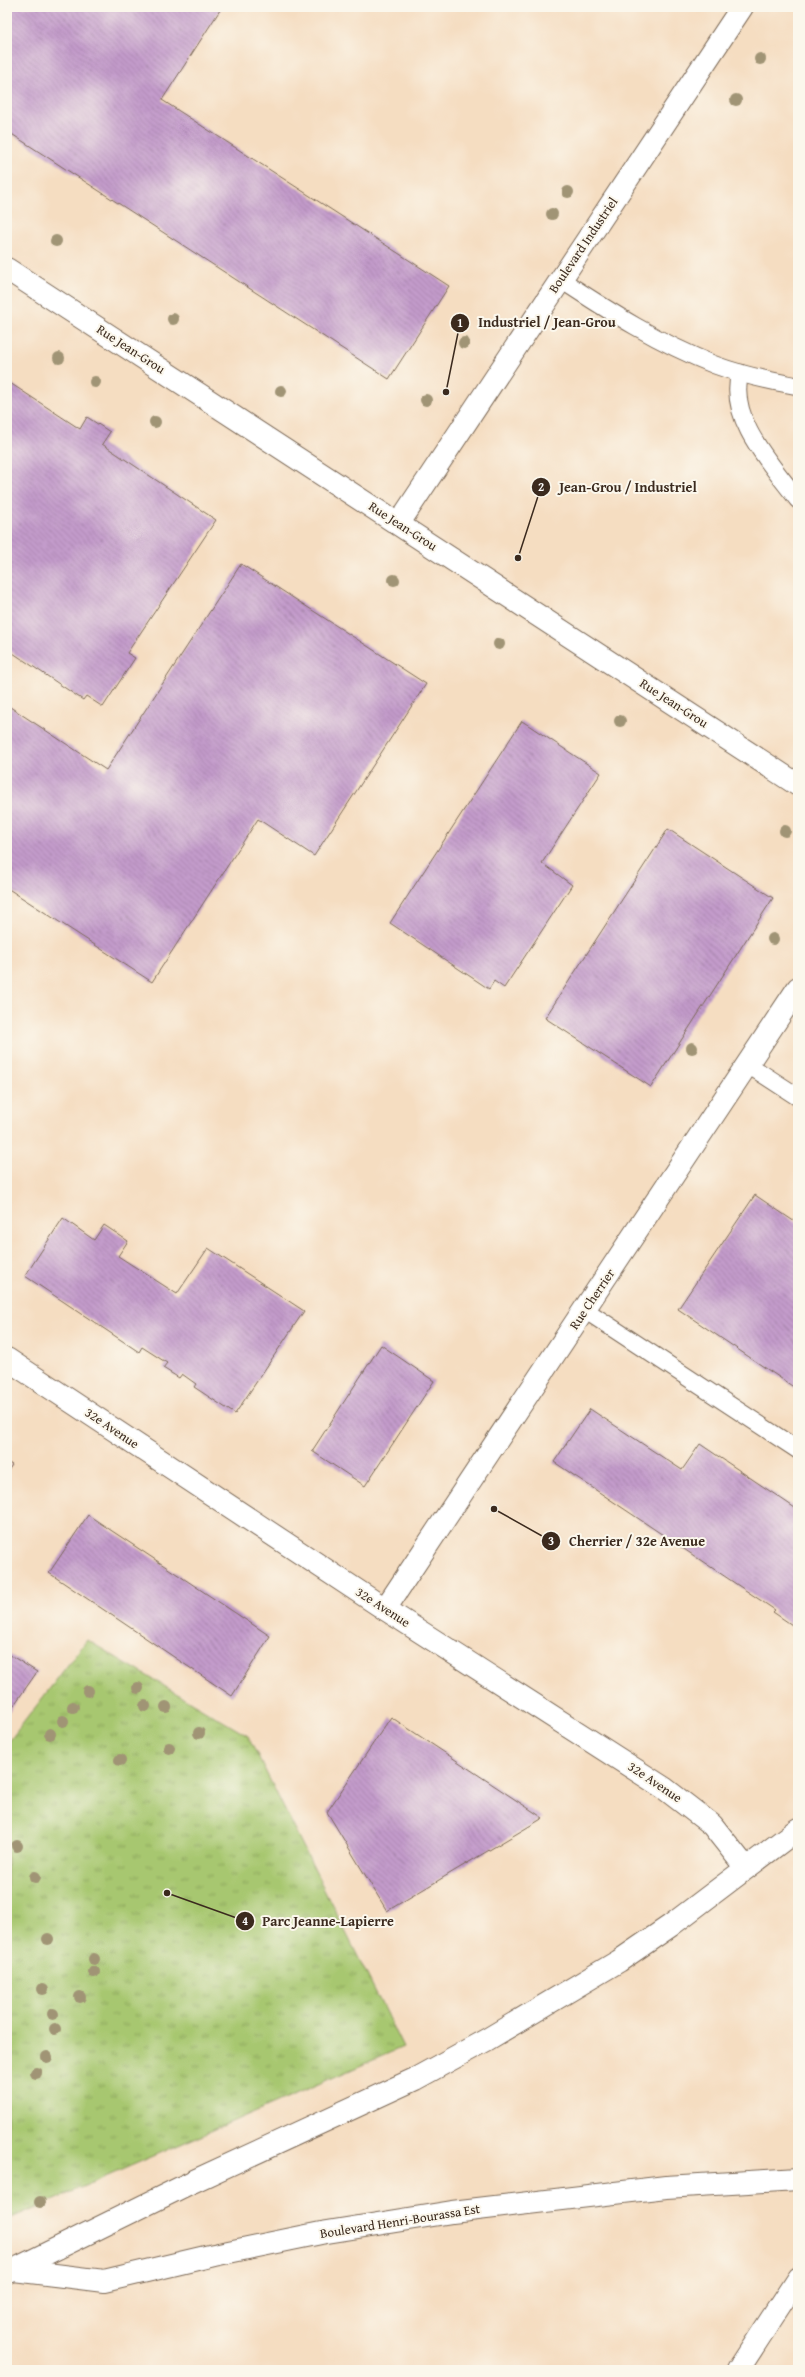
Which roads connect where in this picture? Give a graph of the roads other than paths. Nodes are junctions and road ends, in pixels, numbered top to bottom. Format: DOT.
graph roads {
  1 [pos="742,7"];
  2 [pos="7,269"];
  3 [pos="560,279"];
  4 [pos="740,373"];
  5 [pos="798,386"];
  6 [pos="798,500"];
  7 [pos="399,523"];
  8 [pos="798,785"];
  9 [pos="798,988"];
  10 [pos="747,1064"];
  11 [pos="798,1098"];
  12 [pos="585,1310"];
  13 [pos="7,1359"];
  14 [pos="798,1450"];
  15 [pos="386,1609"];
  16 [pos="798,1829"];
  17 [pos="746,1868"];
  18 [pos="798,2179"];
  19 [pos="10,2271"];
  20 [pos="798,2278"];
  21 [pos="738,2370"];
  1 -- 3 [label="street, Boulevard Industriel"];
  2 -- 7 [label="street, Rue Jean-Grou"];
  3 -- 4 [label="lane"];
  3 -- 7 [label="street, Boulevard Industriel"];
  4 -- 5 [label="lane"];
  4 -- 6 [label="lane"];
  7 -- 8 [label="street, Rue Jean-Grou"];
  9 -- 10 [label="street, Rue Cherrier"];
  10 -- 11 [label="lane"];
  10 -- 12 [label="street, Rue Cherrier"];
  12 -- 14 [label="lane"];
  12 -- 15 [label="street, Rue Cherrier"];
  13 -- 15 [label="street, 32e Avenue"];
  15 -- 17 [label="street, 32e Avenue"];
  16 -- 17 [label="street"];
  17 -- 19 [label="street"];
  18 -- 19 [label="street, Boulevard Henri-Bourassa Est"];
  20 -- 21 [label="street"];
}
